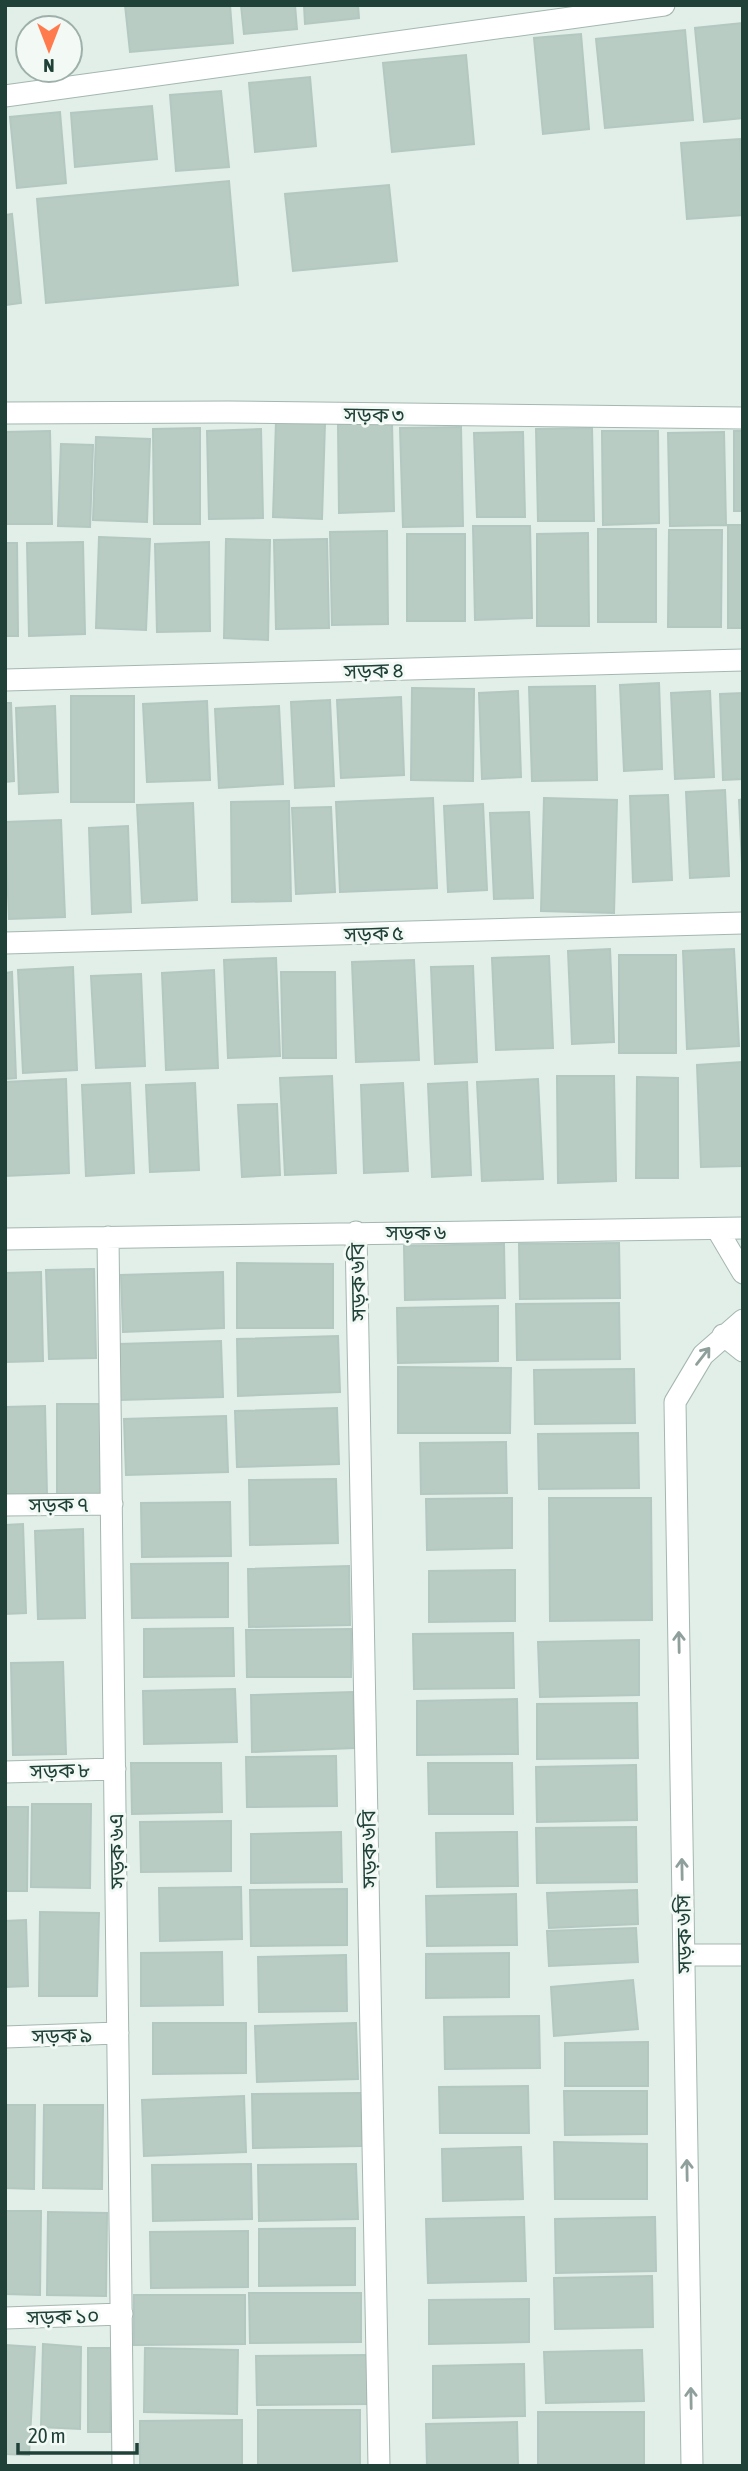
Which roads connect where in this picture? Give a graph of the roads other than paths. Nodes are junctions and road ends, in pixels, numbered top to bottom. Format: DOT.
graph roads {
  1 [pos="664,5"];
  2 [pos="5,96"];
  3 [pos="5,413"];
  4 [pos="743,418"];
  5 [pos="743,660"];
  6 [pos="5,680"];
  7 [pos="743,923"];
  8 [pos="5,943"];
  9 [pos="743,1228"];
  10 [pos="717,1229"];
  11 [pos="356,1232"];
  12 [pos="108,1237"];
  13 [pos="5,1239"];
  14 [pos="743,1273"];
  15 [pos="743,1320"];
  16 [pos="723,1335"];
  17 [pos="743,1351"];
  18 [pos="112,1503"];
  19 [pos="5,1505"];
  20 [pos="115,1769"];
  21 [pos="5,1772"];
  22 [pos="684,1955"];
  23 [pos="743,1955"];
  24 [pos="118,2033"];
  25 [pos="5,2037"];
  26 [pos="122,2315"];
  27 [pos="5,2318"];
  28 [pos="123,2466"];
  29 [pos="379,2466"];
  30 [pos="692,2466"];
  1 -- 2 [label="street"];
  3 -- 4 [label="street, সড়ক ৩"];
  5 -- 6 [label="street, সড়ক ৪"];
  7 -- 8 [label="street, সড়ক ৫"];
  9 -- 10 [label="street, সড়ক ৬"];
  10 -- 11 [label="street, সড়ক ৬"];
  10 -- 14 [label="street"];
  11 -- 12 [label="street, সড়ক ৬"];
  11 -- 29 [label="street, সড়ক ৬বি"];
  12 -- 13 [label="street, সড়ক ৬"];
  12 -- 18 [label="street, সড়ক ৬এ"];
  15 -- 16 [label="street"];
  16 -- 17 [label="street"];
  22 -- 16 [label="street, সড়ক ৬সি, one-way"];
  18 -- 19 [label="street, সড়ক ৭"];
  18 -- 20 [label="street, সড়ক ৬এ"];
  20 -- 21 [label="street, সড়ক ৮"];
  20 -- 24 [label="street, সড়ক ৬এ"];
  22 -- 23 [label="street"];
  30 -- 22 [label="street, সড়ক ৬সি, one-way"];
  24 -- 25 [label="street, সড়ক ৯"];
  24 -- 26 [label="street, সড়ক ৬এ"];
  26 -- 27 [label="street, সড়ক ১০"];
  26 -- 28 [label="street, সড়ক ৬এ"];
}
